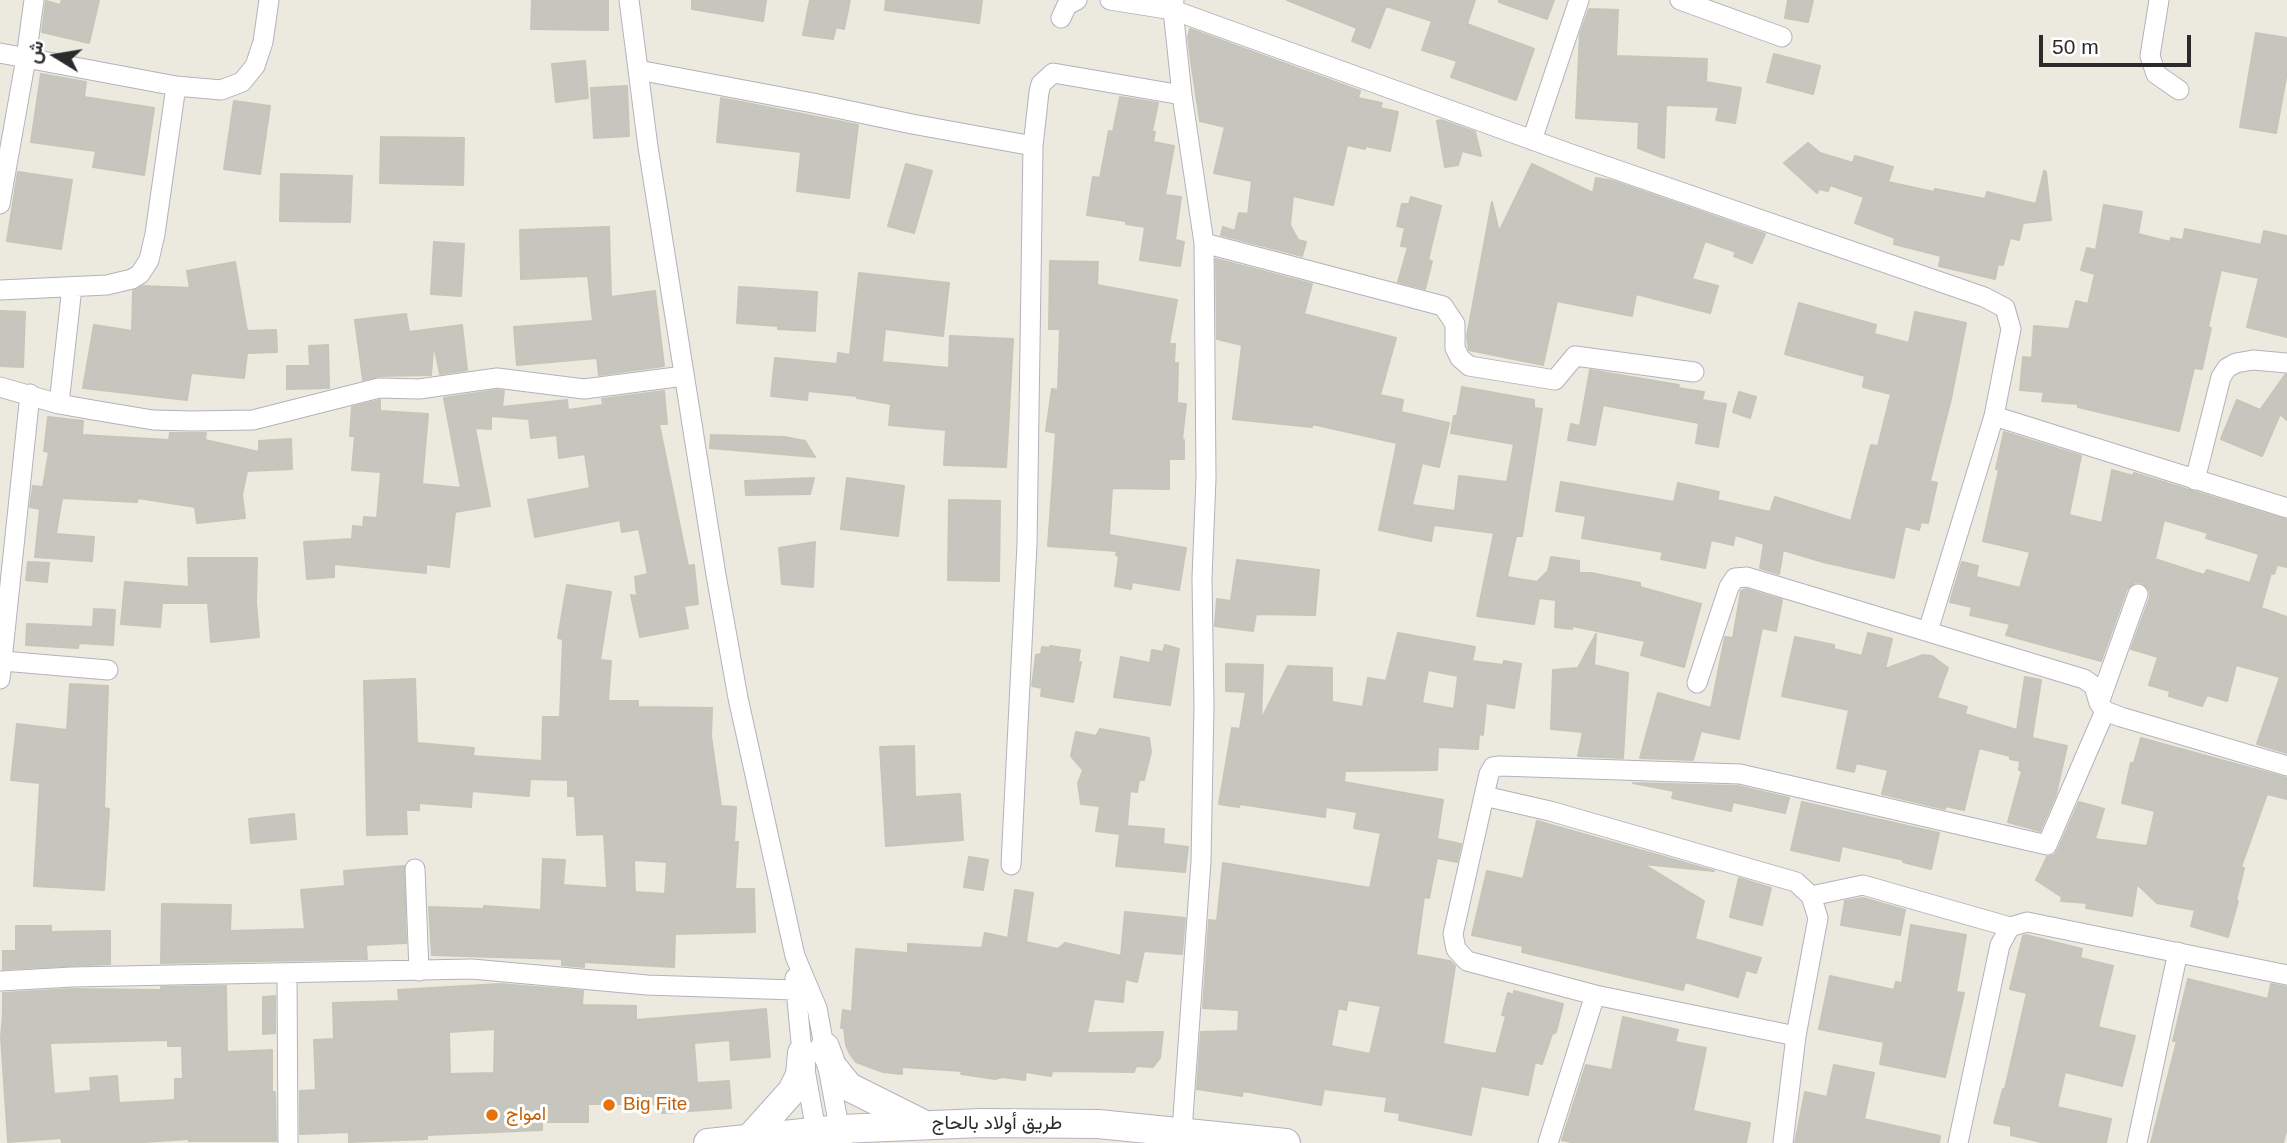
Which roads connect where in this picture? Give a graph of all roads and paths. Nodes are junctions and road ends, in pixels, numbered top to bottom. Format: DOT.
graph roads {
  1 [pos="34,0"];
  2 [pos="270,0"];
  3 [pos="629,0"];
  4 [pos="1077,0"];
  5 [pos="1110,0"];
  6 [pos="1579,0"];
  7 [pos="1680,0"];
  8 [pos="2159,0"];
  9 [pos="1174,5"];
  10 [pos="1060,18"];
  11 [pos="1783,37"];
  12 [pos="0,53"];
  13 [pos="26,58"];
  14 [pos="638,69"];
  15 [pos="176,86"];
  16 [pos="2179,90"];
  17 [pos="1182,95"];
  18 [pos="1532,139"];
  19 [pos="1032,146"];
  20 [pos="0,204"];
  21 [pos="1203,243"];
  22 [pos="72,287"];
  23 [pos="0,290"];
  24 [pos="2287,363"];
  25 [pos="1694,372"];
  26 [pos="684,376"];
  27 [pos="0,387"];
  28 [pos="30,394"];
  29 [pos="60,404"];
  30 [pos="1994,416"];
  31 [pos="2195,480"];
  32 [pos="2287,508"];
  33 [pos="2138,594"];
  34 [pos="1928,631"];
  35 [pos="2,670"];
  36 [pos="108,670"];
  37 [pos="1697,683"];
  38 [pos="2102,706"];
  39 [pos="2287,766"];
  40 [pos="1484,796"];
  41 [pos="1011,865"];
  42 [pos="415,869"];
  43 [pos="1811,896"];
  44 [pos="2010,927"];
  45 [pos="2178,952"];
  46 [pos="795,956"];
  47 [pos="419,971"];
  48 [pos="287,973"];
  49 [pos="2287,975"];
  50 [pos="0,981"];
  51 [pos="794,989"];
  52 [pos="1595,995"];
  53 [pos="1796,1036"];
  54 [pos="814,1050"];
  55 [pos="924,1125"];
  56 [pos="1182,1131"];
  57 [pos="830,1137"];
  58 [pos="748,1139"];
  59 [pos="288,1143"];
  60 [pos="708,1143"];
  61 [pos="1286,1143"];
  62 [pos="1548,1143"];
  63 [pos="1783,1143"];
  64 [pos="1958,1143"];
  65 [pos="2137,1143"];
  1 -- 13 [label="street"];
  2 -- 15 [label="street"];
  3 -- 14 [label="street"];
  4 -- 10 [label="street"];
  5 -- 9 [label="street"];
  6 -- 18 [label="street"];
  7 -- 11 [label="street"];
  8 -- 16 [label="street"];
  9 -- 17 [label="street"];
  9 -- 18 [label="street"];
  12 -- 13 [label="street"];
  13 -- 15 [label="street"];
  13 -- 20 [label="street"];
  14 -- 19 [label="street"];
  14 -- 26 [label="street"];
  15 -- 22 [label="street"];
  17 -- 19 [label="street"];
  17 -- 21 [label="street"];
  18 -- 30 [label="street"];
  19 -- 41 [label="street"];
  21 -- 25 [label="street"];
  21 -- 56 [label="street"];
  22 -- 23 [label="street"];
  22 -- 29 [label="street"];
  24 -- 31 [label="street"];
  26 -- 29 [label="street"];
  26 -- 46 [label="street"];
  27 -- 28 [label="street"];
  28 -- 29 [label="street"];
  28 -- 35 [label="street"];
  30 -- 31 [label="street"];
  30 -- 34 [label="street"];
  31 -- 32 [label="street"];
  33 -- 38 [label="street"];
  34 -- 37 [label="street"];
  34 -- 38 [label="street"];
  35 -- 36 [label="street"];
  38 -- 39 [label="street"];
  38 -- 40 [label="street"];
  40 -- 43 [label="street"];
  40 -- 52 [label="street"];
  42 -- 47 [label="street"];
  43 -- 44 [label="street"];
  43 -- 53 [label="street"];
  44 -- 45 [label="street"];
  44 -- 64 [label="street"];
  45 -- 49 [label="street"];
  45 -- 65 [label="street"];
  46 -- 51 [label="street"];
  46 -- 54 [label="street"];
  47 -- 48 [label="street"];
  47 -- 51 [label="street"];
  48 -- 50 [label="street"];
  48 -- 59 [label="street"];
  51 -- 54 [label="street"];
  52 -- 53 [label="street"];
  52 -- 62 [label="street"];
  53 -- 63 [label="street"];
  54 -- 55 [label="main road"];
  54 -- 57 [label="street"];
  54 -- 58 [label="main road"];
  55 -- 56 [label="main road, طريق أولاد بالحاج"];
  55 -- 57 [label="main road, طريق أولاد بالحاج"];
  56 -- 61 [label="main road, طريق أولاد بالحاج"];
  57 -- 58 [label="main road, طريق أولاد بالحاج"];
  58 -- 60 [label="main road, طريق أولاد بالحاج"];
}
